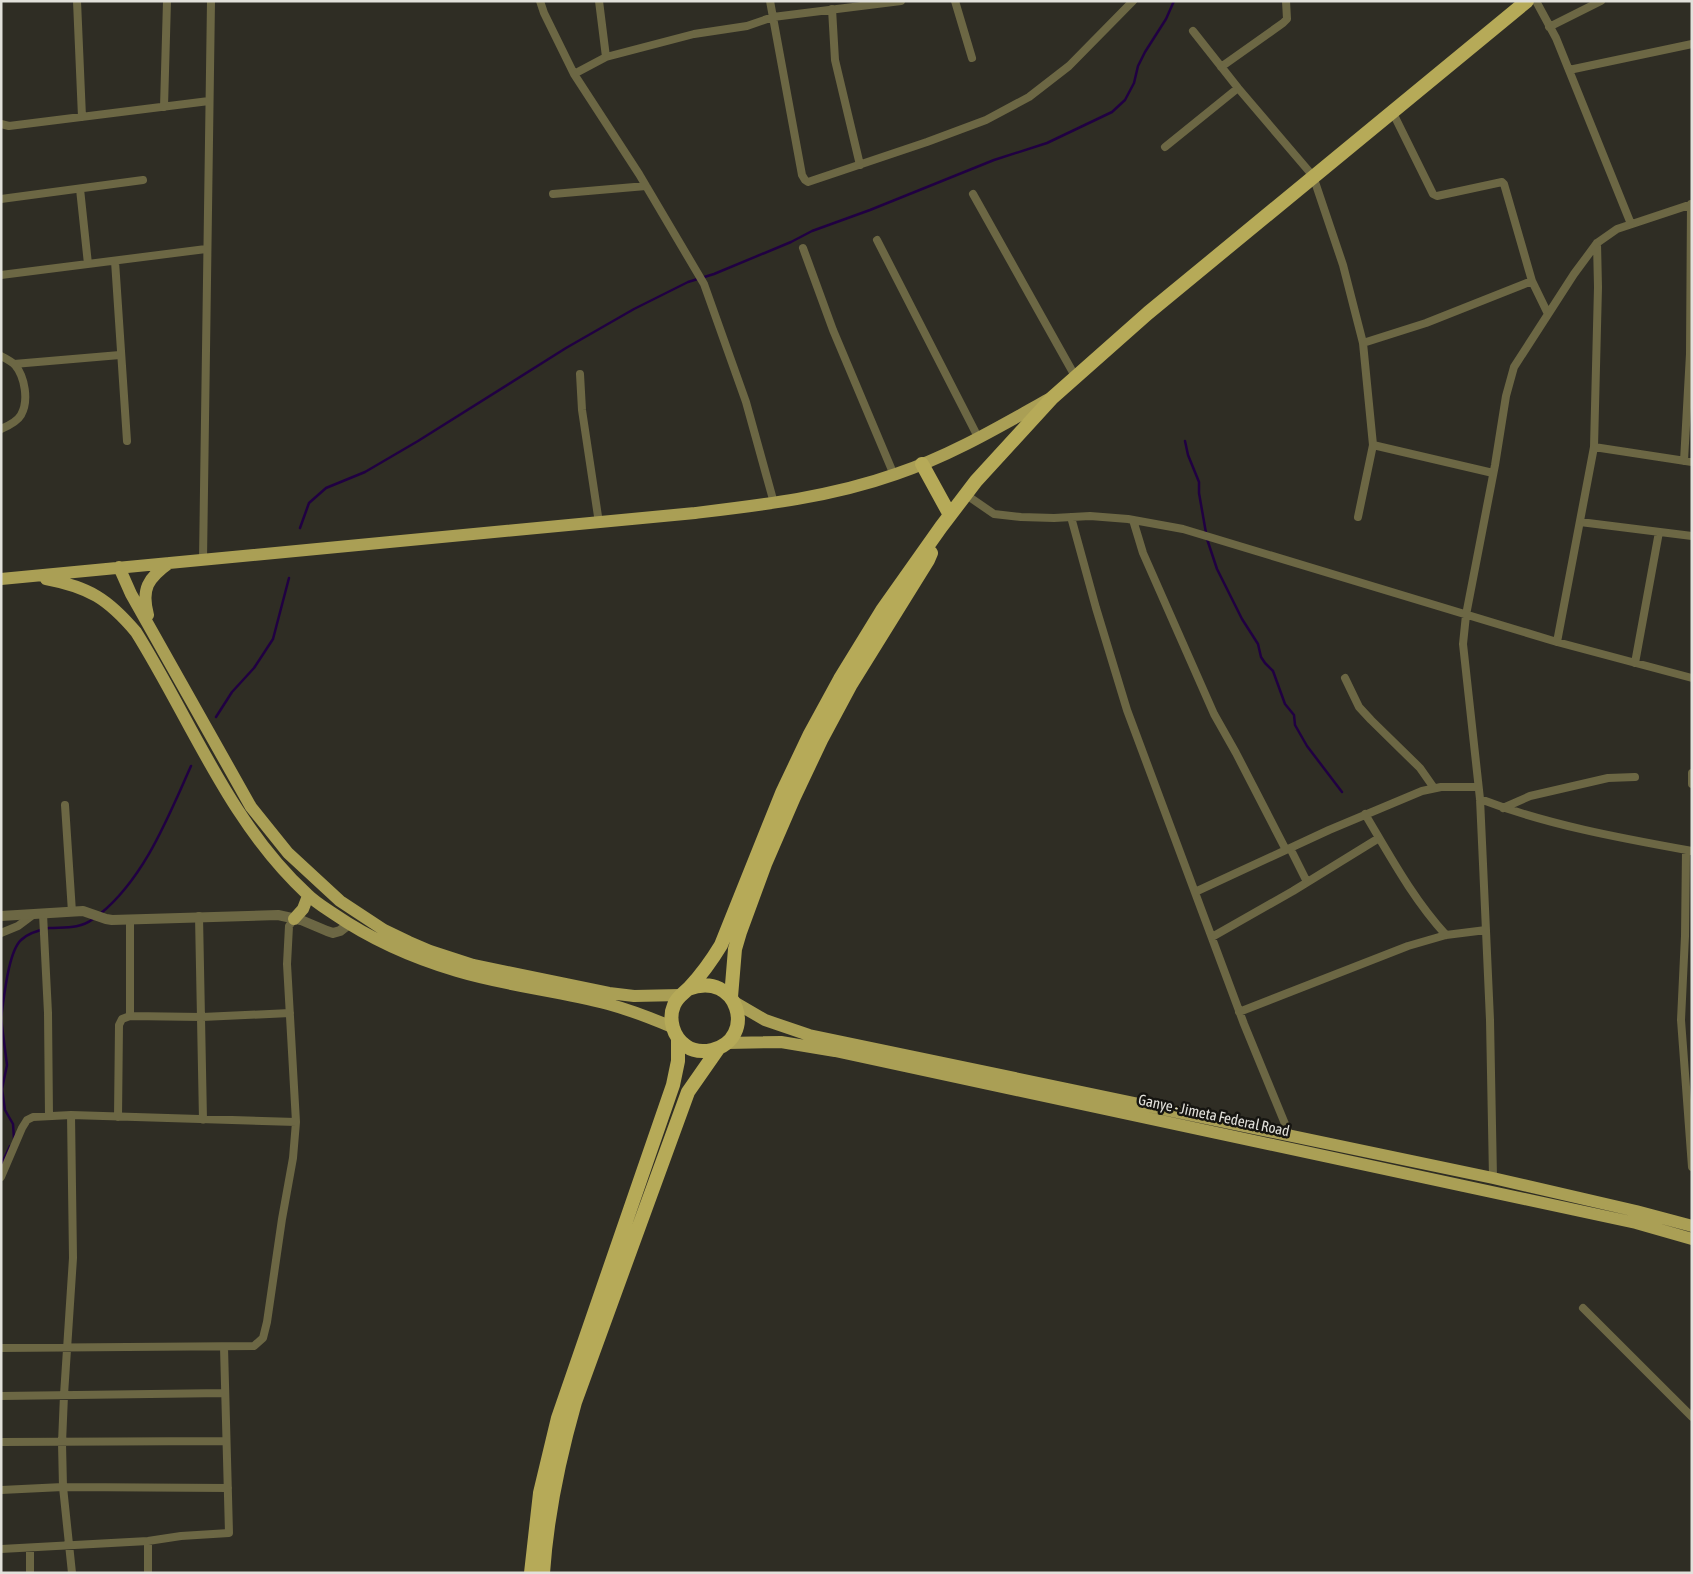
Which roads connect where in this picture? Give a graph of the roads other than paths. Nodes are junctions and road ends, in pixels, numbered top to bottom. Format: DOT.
graph roads {
  1 [pos="77,1"];
  2 [pos="167,1"];
  3 [pos="210,1"];
  4 [pos="540,1"];
  5 [pos="598,1"];
  6 [pos="770,1"];
  7 [pos="901,1"];
  8 [pos="955,1"];
  9 [pos="1133,1"];
  10 [pos="1286,1"];
  11 [pos="1527,1"];
  12 [pos="1536,1"];
  13 [pos="1600,1"];
  14 [pos="841,5"];
  15 [pos="832,9"];
  16 [pos="773,17"];
  17 [pos="1549,27"];
  18 [pos="1193,31"];
  19 [pos="1692,44"];
  20 [pos="606,57"];
  21 [pos="972,58"];
  22 [pos="1221,67"];
  23 [pos="1569,70"];
  24 [pos="574,74"];
  25 [pos="1238,88"];
  26 [pos="209,101"];
  27 [pos="164,107"];
  28 [pos="1392,112"];
  29 [pos="82,117"];
  30 [pos="1,124"];
  31 [pos="1165,147"];
  32 [pos="860,165"];
  33 [pos="1313,176"];
  34 [pos="143,180"];
  35 [pos="646,186"];
  36 [pos="80,189"];
  37 [pos="553,194"];
  38 [pos="973,194"];
  39 [pos="1,199"];
  40 [pos="1692,204"];
  41 [pos="1631,224"];
  42 [pos="877,240"];
  43 [pos="1597,243"];
  44 [pos="803,248"];
  45 [pos="206,249"];
  46 [pos="115,261"];
  47 [pos="88,264"];
  48 [pos="1,275"];
  49 [pos="1532,281"];
  50 [pos="1548,314"];
  51 [pos="1363,343"];
  52 [pos="120,355"];
  53 [pos="1,356"];
  54 [pos="14,364"];
  55 [pos="580,374"];
  56 [pos="1076,376"];
  57 [pos="1052,398"];
  58 [pos="1,429"];
  59 [pos="979,439"];
  60 [pos="128,441"];
  61 [pos="1373,446"];
  62 [pos="1594,447"];
  63 [pos="1688,462"];
  64 [pos="922,464"];
  65 [pos="1493,473"];
  66 [pos="894,475"];
  67 [pos="965,494"];
  68 [pos="774,503"];
  69 [pos="950,514"];
  70 [pos="1071,517"];
  71 [pos="1358,517"];
  72 [pos="1133,520"];
  73 [pos="1580,522"];
  74 [pos="599,523"];
  75 [pos="941,527"];
  76 [pos="1659,532"];
  77 [pos="1692,536"];
  78 [pos="203,560"];
  79 [pos="170,562"];
  80 [pos="119,567"];
  81 [pos="34,577"];
  82 [pos="1,580"];
  83 [pos="1466,614"];
  84 [pos="151,627"];
  85 [pos="1557,642"];
  86 [pos="1635,663"];
  87 [pos="1345,678"];
  88 [pos="1692,678"];
  89 [pos="1692,773"];
  90 [pos="1636,777"];
  91 [pos="1692,784"];
  92 [pos="1478,787"];
  93 [pos="1434,788"];
  94 [pos="1480,799"];
  95 [pos="65,805"];
  96 [pos="1503,808"];
  97 [pos="1365,814"];
  98 [pos="1379,838"];
  99 [pos="1288,849"];
  100 [pos="1689,850"];
  101 [pos="1307,882"];
  102 [pos="1195,892"];
  103 [pos="308,896"];
  104 [pos="72,912"];
  105 [pos="1,916"];
  106 [pos="199,916"];
  107 [pos="130,919"];
  108 [pos="294,919"];
  109 [pos="42,921"];
  110 [pos="349,924"];
  111 [pos="1486,930"];
  112 [pos="1,933"];
  113 [pos="1446,935"];
  114 [pos="1212,937"];
  115 [pos="684,992"];
  116 [pos="733,1000"];
  117 [pos="1239,1012"];
  118 [pos="290,1013"];
  119 [pos="130,1016"];
  120 [pos="202,1017"];
  121 [pos="675,1033"];
  122 [pos="722,1046"];
  123 [pos="49,1116"];
  124 [pos="71,1116"];
  125 [pos="118,1117"];
  126 [pos="203,1120"];
  127 [pos="296,1122"];
  128 [pos="1290,1136"];
  129 [pos="1692,1166"];
  130 [pos="1,1176"];
  131 [pos="1493,1178"];
  132 [pos="1692,1226"];
  133 [pos="1692,1239"];
  134 [pos="1583,1308"];
  135 [pos="67,1347"];
  136 [pos="224,1347"];
  137 [pos="1,1348"];
  138 [pos="225,1393"];
  139 [pos="64,1395"];
  140 [pos="1,1396"];
  141 [pos="1692,1417"];
  142 [pos="226,1441"];
  143 [pos="1,1442"];
  144 [pos="62,1443"];
  145 [pos="63,1487"];
  146 [pos="228,1488"];
  147 [pos="1,1490"];
  148 [pos="148,1541"];
  149 [pos="70,1546"];
  150 [pos="30,1548"];
  151 [pos="1,1549"];
  152 [pos="30,1573"];
  153 [pos="72,1573"];
  154 [pos="148,1573"];
  155 [pos="531,1573"];
  156 [pos="543,1573"];
  1 -- 29 [label="street"];
  2 -- 27 [label="street"];
  3 -- 26 [label="street"];
  4 -- 24 [label="street"];
  5 -- 20 [label="street"];
  6 -- 16 [label="street"];
  7 -- 14 [label="street"];
  8 -- 21 [label="street"];
  9 -- 32 [label="street"];
  10 -- 22 [label="street"];
  11 -- 28 [label="highway"];
  12 -- 17 [label="street"];
  13 -- 17 [label="street"];
  14 -- 15 [label="street"];
  15 -- 16 [label="street"];
  15 -- 32 [label="street"];
  16 -- 20 [label="street"];
  16 -- 32 [label="street"];
  17 -- 23 [label="street"];
  18 -- 22 [label="street"];
  19 -- 23 [label="street"];
  20 -- 24 [label="street"];
  22 -- 25 [label="street"];
  23 -- 41 [label="street"];
  24 -- 35 [label="street"];
  25 -- 31 [label="street"];
  25 -- 33 [label="street"];
  26 -- 27 [label="street"];
  26 -- 45 [label="street"];
  27 -- 29 [label="street"];
  28 -- 33 [label="highway"];
  28 -- 49 [label="street"];
  29 -- 30 [label="street"];
  33 -- 51 [label="street"];
  33 -- 56 [label="highway"];
  34 -- 36 [label="street"];
  35 -- 37 [label="street"];
  35 -- 68 [label="street"];
  36 -- 39 [label="street"];
  36 -- 47 [label="street"];
  38 -- 56 [label="street"];
  40 -- 41 [label="street"];
  40 -- 63 [label="street"];
  41 -- 43 [label="street"];
  42 -- 59 [label="street"];
  43 -- 50 [label="street"];
  43 -- 62 [label="street"];
  44 -- 66 [label="street"];
  45 -- 46 [label="street"];
  45 -- 78 [label="street"];
  46 -- 47 [label="street"];
  46 -- 52 [label="street"];
  47 -- 48 [label="street"];
  49 -- 50 [label="street"];
  49 -- 51 [label="street"];
  50 -- 65 [label="street"];
  51 -- 61 [label="street"];
  52 -- 54 [label="street"];
  52 -- 60 [label="street"];
  53 -- 54 [label="street"];
  54 -- 58 [label="street"];
  55 -- 74 [label="street"];
  56 -- 57 [label="highway"];
  57 -- 59 [label="main road"];
  57 -- 67 [label="highway"];
  59 -- 64 [label="main road"];
  61 -- 65 [label="street"];
  61 -- 71 [label="street"];
  62 -- 63 [label="street"];
  62 -- 73 [label="street"];
  64 -- 66 [label="main road"];
  64 -- 69 [label="highway"];
  65 -- 83 [label="street"];
  66 -- 68 [label="main road"];
  67 -- 69 [label="highway"];
  67 -- 70 [label="street"];
  68 -- 74 [label="main road"];
  69 -- 75 [label="highway"];
  70 -- 72 [label="street"];
  70 -- 102 [label="street"];
  72 -- 83 [label="street"];
  72 -- 99 [label="street"];
  73 -- 76 [label="street"];
  73 -- 85 [label="street"];
  74 -- 78 [label="main road"];
  75 -- 115 [label="highway"];
  75 -- 116 [label="highway"];
  76 -- 77 [label="street"];
  76 -- 86 [label="street"];
  78 -- 79 [label="main road"];
  79 -- 80 [label="main road"];
  79 -- 84 [label="main road"];
  80 -- 81 [label="main road"];
  80 -- 84 [label="main road"];
  81 -- 82 [label="main road"];
  81 -- 103 [label="main road"];
  83 -- 85 [label="street"];
  83 -- 92 [label="street"];
  84 -- 115 [label="main road"];
  85 -- 86 [label="street"];
  86 -- 88 [label="street"];
  87 -- 93 [label="street"];
  89 -- 91 [label="street"];
  90 -- 96 [label="street"];
  92 -- 93 [label="street"];
  92 -- 94 [label="street"];
  93 -- 97 [label="street"];
  94 -- 96 [label="street"];
  94 -- 111 [label="street"];
  95 -- 104 [label="street"];
  96 -- 100 [label="street"];
  97 -- 98 [label="street"];
  97 -- 99 [label="street"];
  98 -- 101 [label="street"];
  98 -- 113 [label="street"];
  99 -- 101 [label="street"];
  99 -- 102 [label="street"];
  100 -- 129 [label="street"];
  101 -- 114 [label="street"];
  102 -- 114 [label="street"];
  103 -- 108 [label="main road"];
  103 -- 110 [label="main road"];
  104 -- 107 [label="street"];
  104 -- 109 [label="street"];
  105 -- 109 [label="street"];
  106 -- 107 [label="street"];
  106 -- 108 [label="street"];
  106 -- 120 [label="street"];
  107 -- 119 [label="street"];
  108 -- 110 [label="street"];
  108 -- 118 [label="street"];
  109 -- 112 [label="street"];
  109 -- 123 [label="street"];
  110 -- 121 [label="main road"];
  111 -- 113 [label="street"];
  111 -- 131 [label="street"];
  113 -- 117 [label="street"];
  114 -- 117 [label="street"];
  115 -- 116 [label="highway"];
  115 -- 121 [label="highway"];
  116 -- 122 [label="highway"];
  116 -- 128 [label="main road, Ganye - Jimeta Federal Road"];
  117 -- 128 [label="street"];
  118 -- 120 [label="street"];
  118 -- 127 [label="street"];
  119 -- 120 [label="street"];
  119 -- 125 [label="street"];
  120 -- 126 [label="street"];
  121 -- 122 [label="highway"];
  121 -- 155 [label="highway"];
  122 -- 133 [label="main road, Ganye - Jimeta Federal Road"];
  122 -- 156 [label="highway"];
  123 -- 124 [label="street"];
  123 -- 130 [label="street"];
  124 -- 125 [label="street"];
  124 -- 135 [label="street"];
  125 -- 126 [label="street"];
  126 -- 127 [label="street"];
  127 -- 136 [label="street"];
  128 -- 131 [label="main road, Ganye - Jimeta Federal Road"];
  131 -- 132 [label="main road, Ganye - Jimeta Federal Road"];
  134 -- 141 [label="street"];
  135 -- 136 [label="street"];
  135 -- 137 [label="street"];
  135 -- 139 [label="street"];
  136 -- 138 [label="street"];
  138 -- 139 [label="street"];
  138 -- 142 [label="street"];
  139 -- 140 [label="street"];
  139 -- 144 [label="street"];
  142 -- 144 [label="street"];
  142 -- 146 [label="street"];
  143 -- 144 [label="street"];
  144 -- 145 [label="street"];
  145 -- 146 [label="street"];
  145 -- 147 [label="street"];
  145 -- 149 [label="street"];
  146 -- 148 [label="street"];
  148 -- 149 [label="street"];
  148 -- 154 [label="street"];
  149 -- 150 [label="street"];
  149 -- 153 [label="street"];
  150 -- 151 [label="street"];
  150 -- 152 [label="street"];
}
